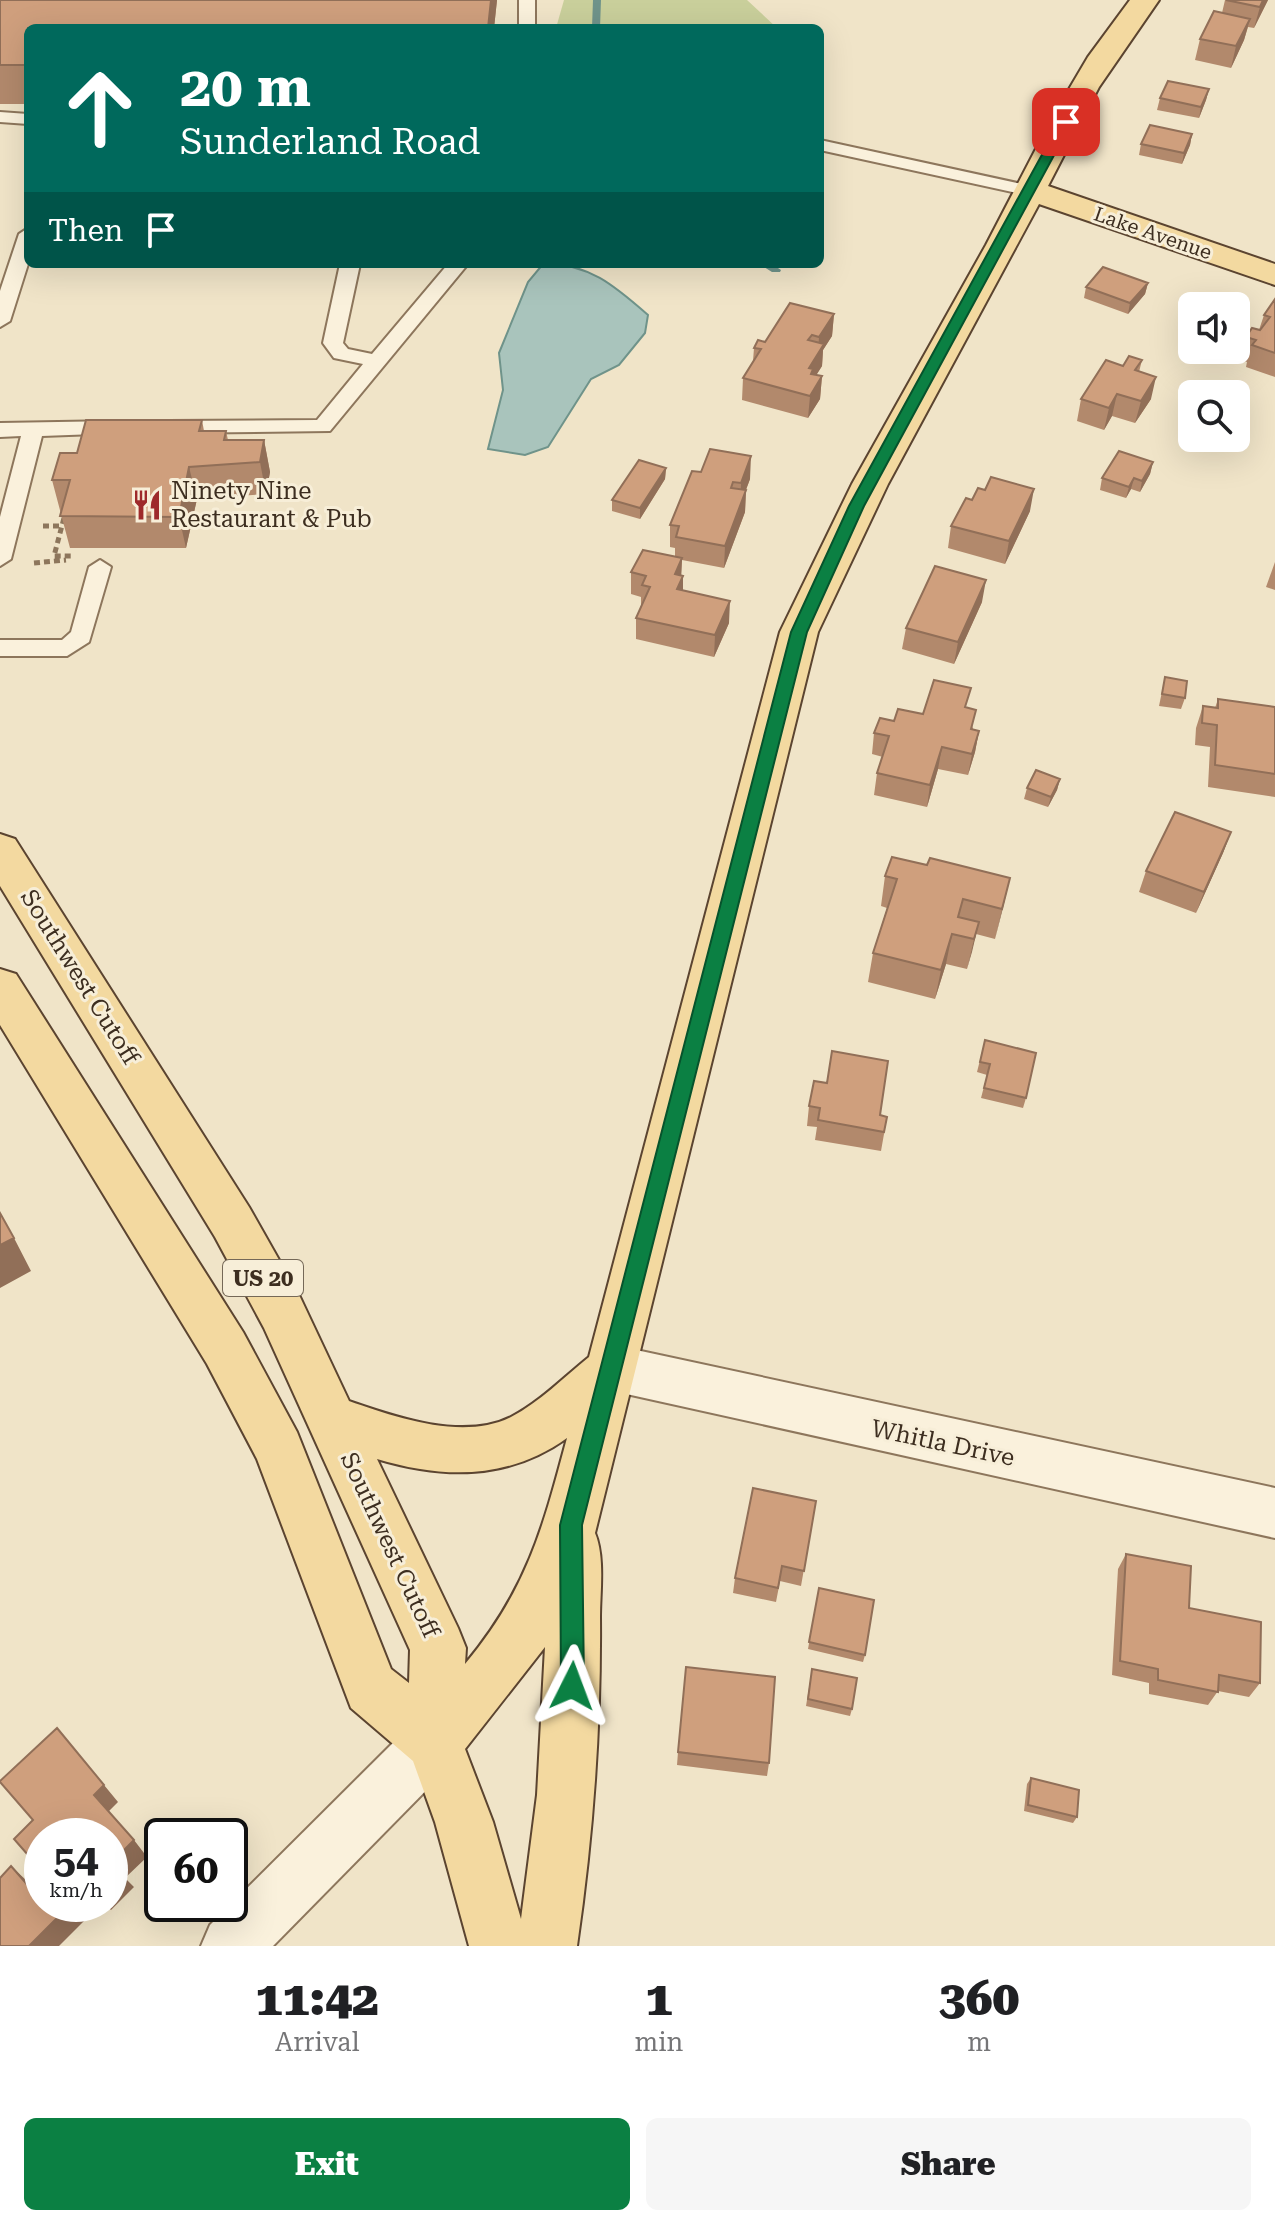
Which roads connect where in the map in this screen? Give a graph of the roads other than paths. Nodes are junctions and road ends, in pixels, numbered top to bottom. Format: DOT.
graph roads {
  1 [pos="527,0"];
  2 [pos="1145,0"];
  3 [pos="527,24"];
  4 [pos="0,117"];
  5 [pos="24,119"];
  6 [pos="824,146"];
  7 [pos="1031,191"];
  8 [pos="24,244"];
  9 [pos="349,268"];
  10 [pos="443,274"];
  11 [pos="1275,275"];
  12 [pos="4,294"];
  13 [pos="0,321"];
  14 [pos="377,361"];
  15 [pos="33,429"];
  16 [pos="0,430"];
  17 [pos="0,559"];
  18 [pos="90,561"];
  19 [pos="0,648"];
  20 [pos="0,850"];
  21 [pos="0,987"];
  22 [pos="613,1368"];
  23 [pos="329,1417"];
  24 [pos="1275,1513"];
  25 [pos="571,1525"];
  26 [pos="434,1742"];
  27 [pos="231,1946"];
  28 [pos="499,1946"];
  29 [pos="547,1946"];
  1 -- 3 [label="lane"];
  2 -- 7 [label="main road"];
  4 -- 5 [label="lane"];
  6 -- 7 [label="lane"];
  7 -- 11 [label="main road, Lake Avenue"];
  7 -- 22 [label="main road"];
  8 -- 12 [label="lane"];
  9 -- 14 [label="lane"];
  10 -- 14 [label="lane"];
  12 -- 13 [label="lane"];
  14 -- 15 [label="lane"];
  15 -- 16 [label="lane"];
  15 -- 17 [label="lane"];
  18 -- 19 [label="lane"];
  20 -- 23 [label="main road, Southwest Cutoff / US 20"];
  21 -- 26 [label="main road, US 20"];
  22 -- 23 [label="main road"];
  22 -- 24 [label="street, Whitla Drive"];
  22 -- 25 [label="main road"];
  23 -- 26 [label="main road, Southwest Cutoff / US 20"];
  25 -- 26 [label="main road"];
  25 -- 29 [label="main road"];
  26 -- 27 [label="street"];
  26 -- 28 [label="main road, US 20"];
}
